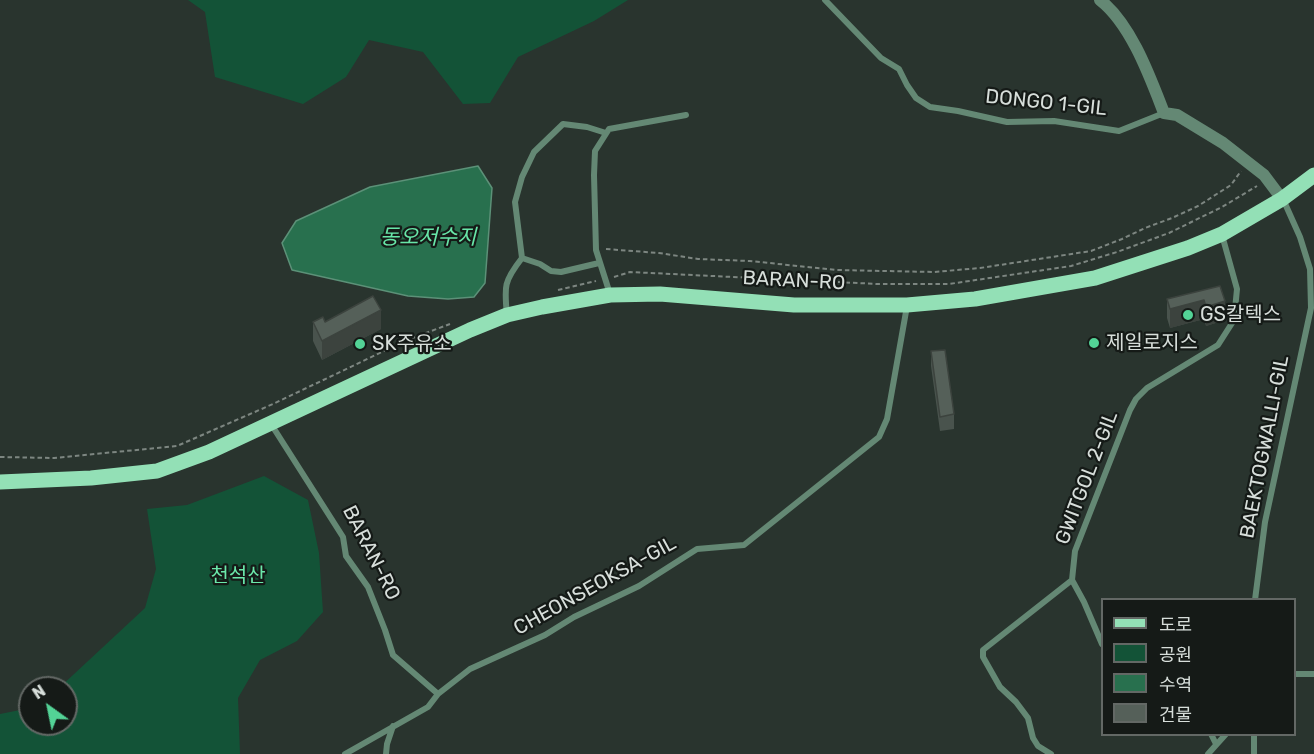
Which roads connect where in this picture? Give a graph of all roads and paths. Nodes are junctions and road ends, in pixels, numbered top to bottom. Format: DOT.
graph roads {
  1 [pos="825,0"];
  2 [pos="1102,1"];
  3 [pos="1164,113"];
  4 [pos="686,115"];
  5 [pos="606,133"];
  6 [pos="1245,160"];
  7 [pos="1314,175"];
  8 [pos="1268,180"];
  9 [pos="1282,199"];
  10 [pos="1222,234"];
  11 [pos="596,250"];
  12 [pos="522,258"];
  13 [pos="599,263"];
  14 [pos="605,279"];
  15 [pos="548,292"];
  16 [pos="610,295"];
  17 [pos="907,305"];
  18 [pos="507,315"];
  19 [pos="451,323"];
  20 [pos="270,423"];
  21 [pos="0,457"];
  22 [pos="0,482"];
  23 [pos="1072,580"];
  24 [pos="1255,598"];
  25 [pos="1101,642"];
  26 [pos="1296,674"];
  27 [pos="1314,674"];
  28 [pos="438,694"];
  29 [pos="393,726"];
  30 [pos="1211,736"];
  31 [pos="1225,736"];
  32 [pos="1254,736"];
  33 [pos="1216,744"];
  34 [pos="345,754"];
  35 [pos="386,754"];
  36 [pos="1051,754"];
  37 [pos="1208,754"];
  38 [pos="1254,754"];
  1 -- 3 [label="lane, DONGO 1-GIL"];
  2 -- 3 [label="street"];
  3 -- 6 [label="street"];
  4 -- 5 [label="lane"];
  5 -- 11 [label="lane"];
  5 -- 12 [label="lane"];
  6 -- 8 [label="street"];
  6 -- 11 [label="path"];
  7 -- 9 [label="main road, BARAN-RO"];
  8 -- 9 [label="street"];
  8 -- 14 [label="path"];
  9 -- 10 [label="main road, BARAN-RO"];
  9 -- 24 [label="lane, BAEKTOGWALLI-GIL"];
  10 -- 17 [label="main road, BARAN-RO"];
  10 -- 23 [label="lane, GWITGOL 2-GIL"];
  11 -- 13 [label="lane"];
  12 -- 13 [label="lane"];
  12 -- 18 [label="lane"];
  13 -- 14 [label="lane"];
  14 -- 15 [label="path"];
  14 -- 16 [label="lane"];
  16 -- 17 [label="main road, BARAN-RO"];
  16 -- 18 [label="main road, BARAN-RO"];
  17 -- 28 [label="lane, CHEONSEOKSA-GIL"];
  18 -- 20 [label="main road, BARAN-RO"];
  19 -- 21 [label="path"];
  20 -- 22 [label="main road, BARAN-RO"];
  20 -- 28 [label="lane, BARAN-RO"];
  23 -- 25 [label="lane"];
  23 -- 36 [label="lane"];
  26 -- 27 [label="lane"];
  28 -- 29 [label="lane, CHEONSEOKSA-GIL"];
  29 -- 34 [label="lane, CHEONSEOKSA-GIL"];
  29 -- 35 [label="lane"];
  30 -- 33 [label="lane"];
  31 -- 33 [label="lane"];
  32 -- 38 [label="lane"];
  33 -- 37 [label="lane"];
}
